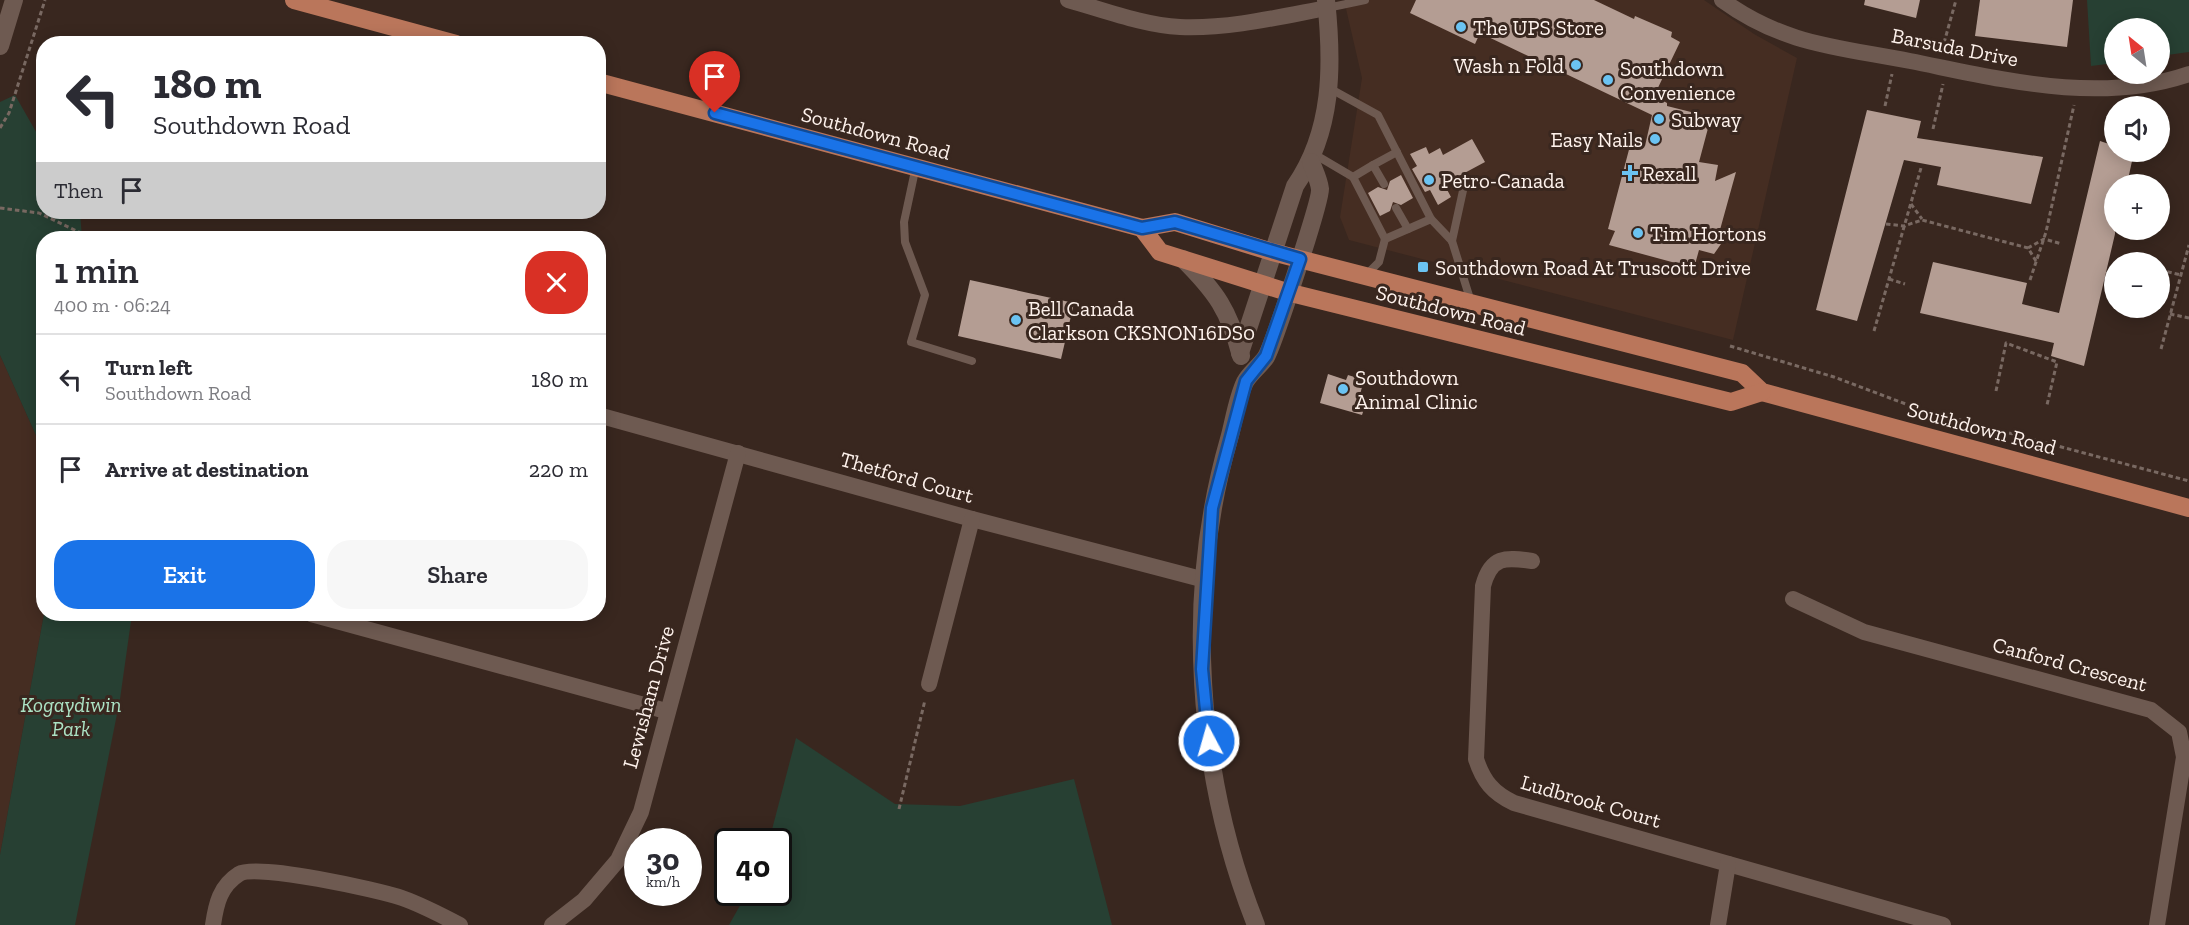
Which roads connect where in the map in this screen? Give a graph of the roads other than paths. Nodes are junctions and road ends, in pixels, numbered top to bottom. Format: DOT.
graph roads {
  1 [pos="14,0"];
  2 [pos="294,0"];
  3 [pos="1068,0"];
  4 [pos="1365,0"];
  5 [pos="1722,0"];
  6 [pos="1327,4"];
  7 [pos="427,36"];
  8 [pos="0,46"];
  9 [pos="2189,74"];
  10 [pos="606,84"];
  11 [pos="1328,88"];
  12 [pos="1397,152"];
  13 [pos="1312,158"];
  14 [pos="1373,165"];
  15 [pos="916,166"];
  16 [pos="1353,177"];
  17 [pos="1384,184"];
  18 [pos="1464,186"];
  19 [pos="1396,207"];
  20 [pos="1431,219"];
  21 [pos="1142,228"];
  22 [pos="1408,229"];
  23 [pos="1385,239"];
  24 [pos="1452,241"];
  25 [pos="1272,252"];
  26 [pos="1183,259"];
  27 [pos="1300,259"];
  28 [pos="1366,275"];
  29 [pos="1261,284"];
  30 [pos="1287,292"];
  31 [pos="1471,303"];
  32 [pos="1240,353"];
  33 [pos="972,362"];
  34 [pos="1246,381"];
  35 [pos="1762,392"];
  36 [pos="606,417"];
  37 [pos="738,453"];
  38 [pos="2189,508"];
  39 [pos="972,519"];
  40 [pos="1532,561"];
  41 [pos="1205,580"];
  42 [pos="1793,599"];
  43 [pos="337,621"];
  44 [pos="929,684"];
  45 [pos="666,711"];
  46 [pos="1728,864"];
  47 [pos="213,925"];
  48 [pos="460,925"];
  49 [pos="552,925"];
  50 [pos="1256,925"];
  51 [pos="1718,925"];
  52 [pos="1943,925"];
  53 [pos="2157,925"];
  1 -- 8 [label="street"];
  2 -- 7 [label="main road"];
  3 -- 6 [label="street"];
  4 -- 6 [label="lane"];
  5 -- 9 [label="street, Barsuda Drive"];
  6 -- 11 [label="street"];
  10 -- 15 [label="main road, Southdown Road"];
  11 -- 12 [label="lane"];
  11 -- 13 [label="street"];
  12 -- 14 [label="lane"];
  12 -- 20 [label="lane"];
  13 -- 16 [label="lane"];
  13 -- 25 [label="street"];
  13 -- 27 [label="street"];
  14 -- 16 [label="lane"];
  14 -- 17 [label="lane"];
  15 -- 21 [label="main road, Southdown Road"];
  15 -- 33 [label="lane"];
  16 -- 23 [label="lane"];
  18 -- 24 [label="lane"];
  19 -- 22 [label="lane"];
  20 -- 22 [label="lane"];
  20 -- 24 [label="lane"];
  21 -- 25 [label="main road, Southdown Road"];
  21 -- 26 [label="main road, Southdown Road"];
  22 -- 23 [label="lane"];
  23 -- 28 [label="lane"];
  24 -- 31 [label="lane"];
  25 -- 27 [label="main road, Southdown Road"];
  25 -- 29 [label="street"];
  26 -- 29 [label="main road, Southdown Road"];
  26 -- 32 [label="street"];
  27 -- 28 [label="main road, Southdown Road"];
  27 -- 30 [label="street"];
  28 -- 31 [label="main road, Southdown Road"];
  29 -- 30 [label="main road, Southdown Road"];
  29 -- 32 [label="street"];
  30 -- 34 [label="street"];
  30 -- 35 [label="main road, Southdown Road"];
  31 -- 35 [label="main road, Southdown Road"];
  32 -- 34 [label="street"];
  34 -- 41 [label="street"];
  35 -- 38 [label="main road, Southdown Road"];
  36 -- 37 [label="street, Thetford Court"];
  37 -- 39 [label="street, Thetford Court"];
  37 -- 45 [label="street, Lewisham Drive"];
  39 -- 41 [label="street, Thetford Court"];
  39 -- 44 [label="street"];
  40 -- 46 [label="street, Ludbrook Court"];
  41 -- 50 [label="street"];
  42 -- 53 [label="street, Canford Crescent"];
  43 -- 45 [label="street"];
  45 -- 49 [label="street, Lewisham Drive"];
  46 -- 51 [label="street"];
  46 -- 52 [label="street, Ludbrook Court"];
  47 -- 48 [label="street"];
}
